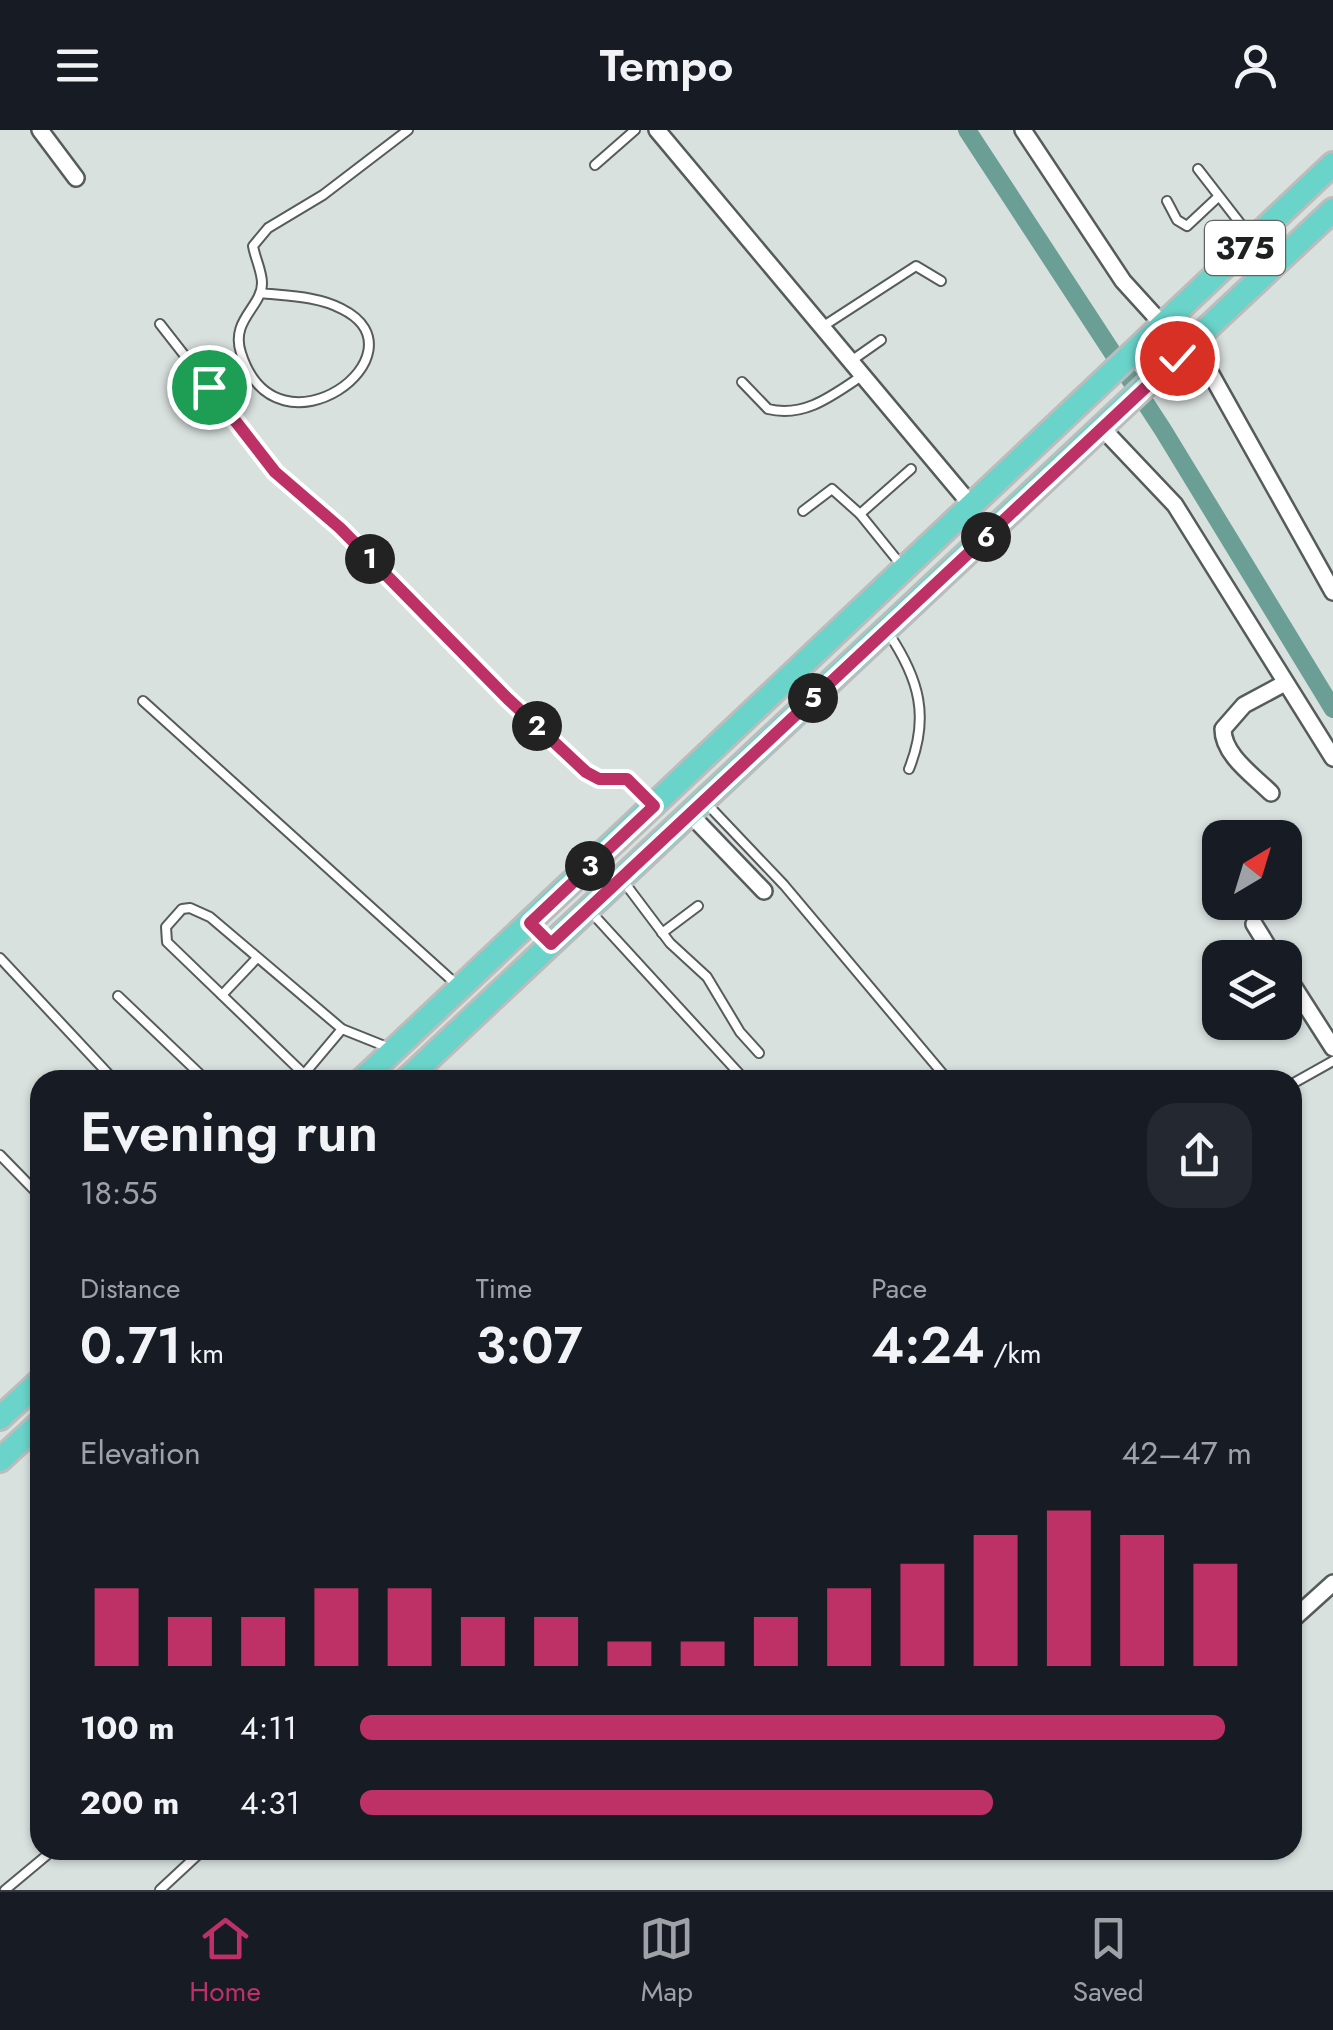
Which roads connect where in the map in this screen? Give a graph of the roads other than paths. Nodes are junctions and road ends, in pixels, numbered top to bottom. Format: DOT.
graph roads {
  1 [pos="40,130"];
  2 [pos="408,130"];
  3 [pos="635,130"];
  4 [pos="658,130"];
  5 [pos="1023,130"];
  6 [pos="1333,164"];
  7 [pos="594,165"];
  8 [pos="1198,169"];
  9 [pos="76,178"];
  10 [pos="1218,197"];
  11 [pos="1167,201"];
  12 [pos="1333,210"];
  13 [pos="1253,240"];
  14 [pos="941,281"];
  15 [pos="260,293"];
  16 [pos="160,324"];
  17 [pos="822,328"];
  18 [pos="1160,328"];
  19 [pos="881,340"];
  20 [pos="1185,350"];
  21 [pos="851,361"];
  22 [pos="862,375"];
  23 [pos="742,382"];
  24 [pos="1102,428"];
  25 [pos="911,469"];
  26 [pos="972,506"];
  27 [pos="803,511"];
  28 [pos="860,514"];
  29 [pos="905,570"];
  30 [pos="1333,592"];
  31 [pos="886,630"];
  32 [pos="1285,683"];
  33 [pos="143,700"];
  34 [pos="1333,758"];
  35 [pos="909,769"];
  36 [pos="1271,793"];
  37 [pos="654,806"];
  38 [pos="697,808"];
  39 [pos="621,878"];
  40 [pos="764,891"];
  41 [pos="698,906"];
  42 [pos="588,909"];
  43 [pos="530,923"];
  44 [pos="1254,924"];
  45 [pos="662,933"];
  46 [pos="1264,940"];
  47 [pos="551,944"];
  48 [pos="0,958"];
  49 [pos="256,958"];
  50 [pos="459,987"];
  51 [pos="222,995"];
  52 [pos="118,996"];
  53 [pos="1302,999"];
  54 [pos="342,1029"];
  55 [pos="1333,1048"];
  56 [pos="393,1050"];
  57 [pos="759,1053"];
  58 [pos="1333,1062"];
  59 [pos="105,1070"];
  60 [pos="196,1070"];
  61 [pos="300,1070"];
  62 [pos="312,1070"];
  63 [pos="372,1070"];
  64 [pos="417,1070"];
  65 [pos="736,1070"];
  66 [pos="940,1070"];
  67 [pos="1302,1077"];
  68 [pos="0,1155"];
  69 [pos="30,1186"];
  70 [pos="30,1390"];
  71 [pos="0,1418"];
  72 [pos="30,1432"];
  73 [pos="0,1460"];
  74 [pos="1333,1583"];
  75 [pos="1302,1611"];
  76 [pos="42,1860"];
  77 [pos="192,1860"];
  78 [pos="5,1890"];
  79 [pos="160,1890"];
  1 -- 9 [label="street"];
  2 -- 15 [label="lane"];
  3 -- 7 [label="lane"];
  4 -- 17 [label="street"];
  5 -- 18 [label="street"];
  6 -- 13 [label="main road, 375"];
  8 -- 10 [label="lane"];
  10 -- 11 [label="lane"];
  10 -- 13 [label="lane"];
  12 -- 20 [label="main road, 375"];
  13 -- 18 [label="main road, 375"];
  14 -- 17 [label="lane"];
  15 -- 15 [label="lane"];
  16 -- 37 [label="lane"];
  17 -- 21 [label="street"];
  18 -- 26 [label="main road, 375"];
  19 -- 21 [label="lane"];
  20 -- 24 [label="main road, 375"];
  20 -- 30 [label="street"];
  21 -- 22 [label="street"];
  22 -- 23 [label="lane"];
  22 -- 26 [label="street"];
  24 -- 31 [label="main road, 375"];
  24 -- 32 [label="street"];
  25 -- 28 [label="lane"];
  26 -- 29 [label="main road, 375"];
  27 -- 28 [label="lane"];
  28 -- 29 [label="lane"];
  29 -- 37 [label="main road, 375"];
  31 -- 35 [label="lane"];
  31 -- 38 [label="main road, 375"];
  32 -- 34 [label="street"];
  32 -- 36 [label="street"];
  33 -- 50 [label="lane"];
  37 -- 43 [label="main road, 375"];
  38 -- 39 [label="main road, 375"];
  38 -- 40 [label="street"];
  38 -- 66 [label="lane"];
  39 -- 42 [label="main road, 375"];
  39 -- 45 [label="lane"];
  41 -- 45 [label="lane"];
  42 -- 47 [label="main road, 375"];
  42 -- 65 [label="lane"];
  43 -- 47 [label="main road"];
  43 -- 50 [label="main road, 375"];
  44 -- 46 [label="street"];
  45 -- 57 [label="lane"];
  47 -- 64 [label="main road, 375"];
  48 -- 59 [label="lane"];
  49 -- 51 [label="lane"];
  49 -- 51 [label="lane"];
  49 -- 54 [label="lane"];
  50 -- 56 [label="main road, 375"];
  51 -- 61 [label="lane"];
  52 -- 60 [label="lane"];
  53 -- 55 [label="street"];
  54 -- 56 [label="lane"];
  54 -- 62 [label="lane"];
  56 -- 63 [label="main road, 375"];
  58 -- 67 [label="lane"];
  68 -- 69 [label="lane"];
  70 -- 71 [label="main road"];
  72 -- 73 [label="main road"];
  74 -- 75 [label="street"];
  76 -- 78 [label="lane"];
  77 -- 79 [label="lane"];
}
